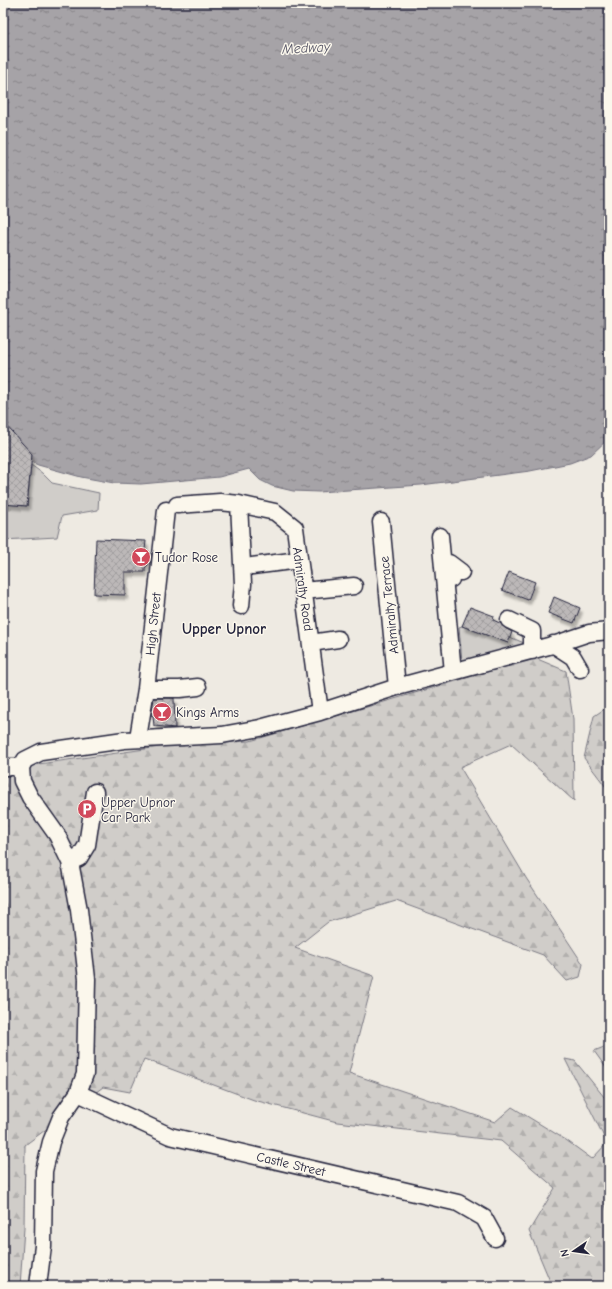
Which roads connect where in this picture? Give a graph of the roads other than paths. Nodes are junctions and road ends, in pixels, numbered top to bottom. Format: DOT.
graph roads {
  1 [pos="240,504"];
  2 [pos="171,507"];
  3 [pos="381,522"];
  4 [pos="440,536"];
  5 [pos="299,560"];
  6 [pos="252,566"];
  7 [pos="461,572"];
  8 [pos="354,586"];
  9 [pos="303,591"];
  10 [pos="240,606"];
  11 [pos="509,620"];
  12 [pos="609,631"];
  13 [pos="338,638"];
  14 [pos="311,644"];
  15 [pos="553,644"];
  16 [pos="532,650"];
  17 [pos="580,669"];
  18 [pos="457,671"];
  19 [pos="198,687"];
  20 [pos="397,687"];
  21 [pos="146,689"];
  22 [pos="320,712"];
  23 [pos="138,738"];
  24 [pos="21,766"];
  25 [pos="3,767"];
  26 [pos="95,792"];
  27 [pos="70,862"];
  28 [pos="78,1094"];
  29 [pos="495,1238"];
  30 [pos="38,1286"];
  1 -- 2 [label="street, Admiralty Road"];
  1 -- 5 [label="street, Admiralty Road"];
  1 -- 10 [label="street"];
  2 -- 21 [label="street, High Street"];
  3 -- 20 [label="street, Admiralty Terrace"];
  4 -- 18 [label="street"];
  5 -- 6 [label="street"];
  5 -- 9 [label="street, Admiralty Road"];
  7 -- 18 [label="street"];
  8 -- 9 [label="street"];
  9 -- 14 [label="street, Admiralty Road"];
  11 -- 16 [label="street"];
  12 -- 15 [label="street"];
  13 -- 14 [label="street"];
  14 -- 22 [label="street, Admiralty Road"];
  15 -- 16 [label="street"];
  15 -- 17 [label="street"];
  16 -- 18 [label="street"];
  18 -- 20 [label="street"];
  19 -- 21 [label="street"];
  20 -- 22 [label="street"];
  21 -- 23 [label="street, High Street"];
  22 -- 23 [label="street"];
  23 -- 24 [label="street"];
  24 -- 25 [label="street"];
  24 -- 27 [label="street"];
  26 -- 27 [label="street"];
  27 -- 28 [label="street"];
  28 -- 29 [label="street, Castle Street"];
  28 -- 30 [label="street"];
}
